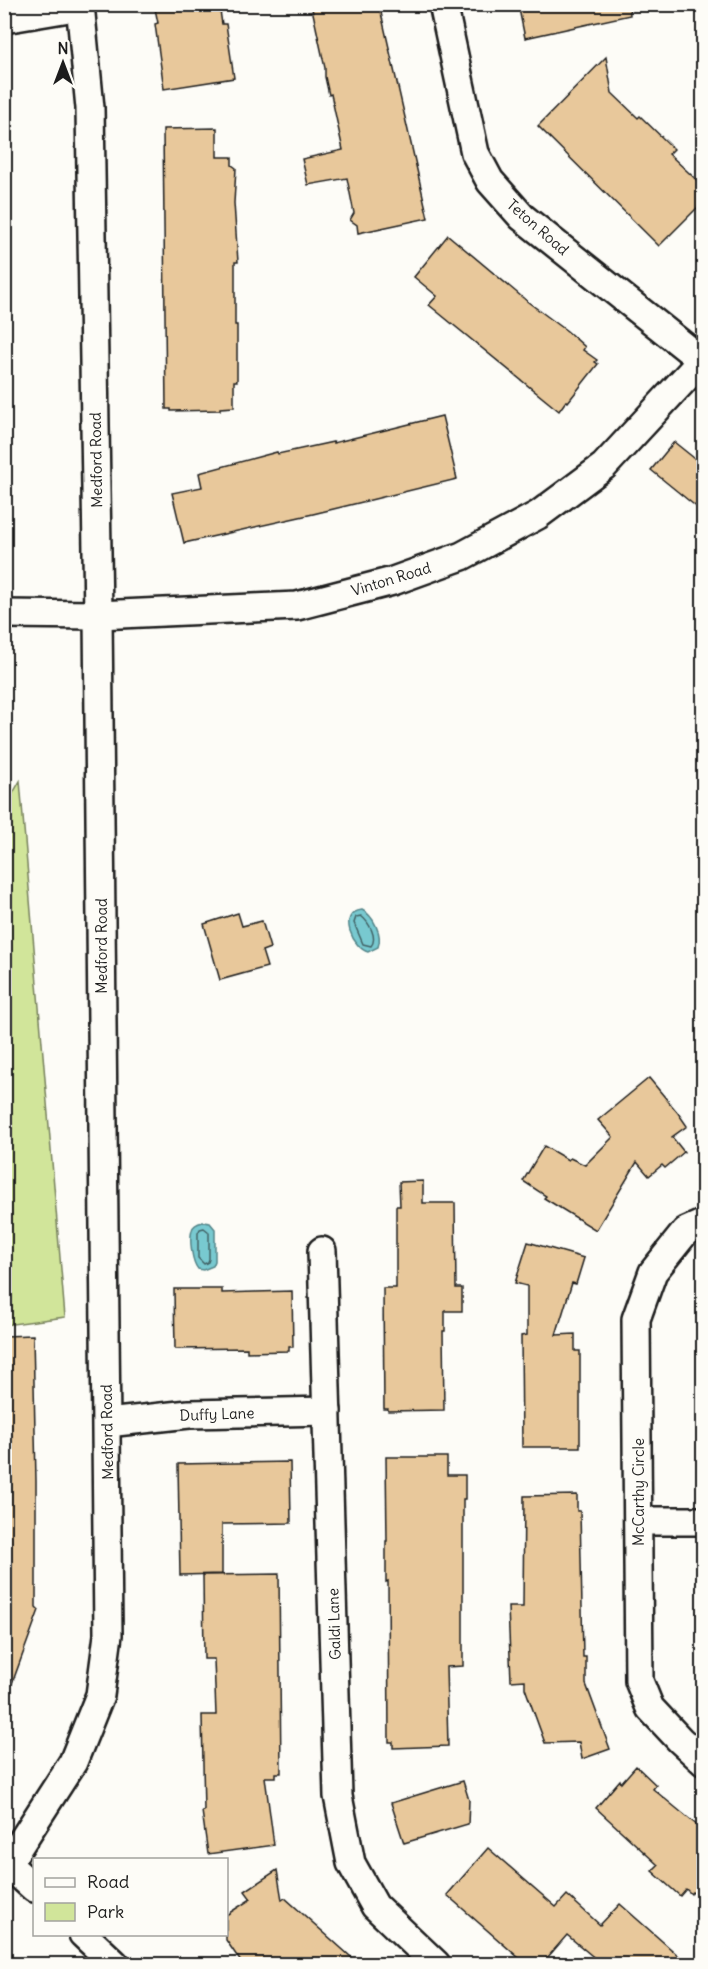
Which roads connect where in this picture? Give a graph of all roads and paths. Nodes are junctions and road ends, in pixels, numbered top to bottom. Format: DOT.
graph roads {
  1 [pos="443,4"];
  2 [pos="81,5"];
  3 [pos="4,19"];
  4 [pos="703,360"];
  5 [pos="4,614"];
  6 [pos="98,615"];
  7 [pos="704,1223"];
  8 [pos="322,1251"];
  9 [pos="327,1411"];
  10 [pos="107,1423"];
  11 [pos="639,1521"];
  12 [pos="704,1521"];
  13 [pos="704,1762"];
  14 [pos="6,1862"];
  15 [pos="33,1887"];
  16 [pos="84,1936"];
  17 [pos="114,1965"];
  18 [pos="436,1965"];
  1 -- 4 [label="street, Teton Road"];
  2 -- 3 [label="street"];
  2 -- 6 [label="street, Medford Road"];
  4 -- 6 [label="street, Vinton Road"];
  5 -- 6 [label="street, Vinton Road"];
  6 -- 10 [label="street, Medford Road"];
  7 -- 11 [label="street, McCarthy Circle"];
  8 -- 9 [label="street, Galdi Lane"];
  9 -- 10 [label="street, Duffy Lane"];
  9 -- 18 [label="street, Galdi Lane"];
  10 -- 14 [label="street, Medford Road"];
  11 -- 12 [label="street"];
  11 -- 13 [label="street, McCarthy Circle"];
  14 -- 15 [label="street"];
  16 -- 17 [label="street"];
}
